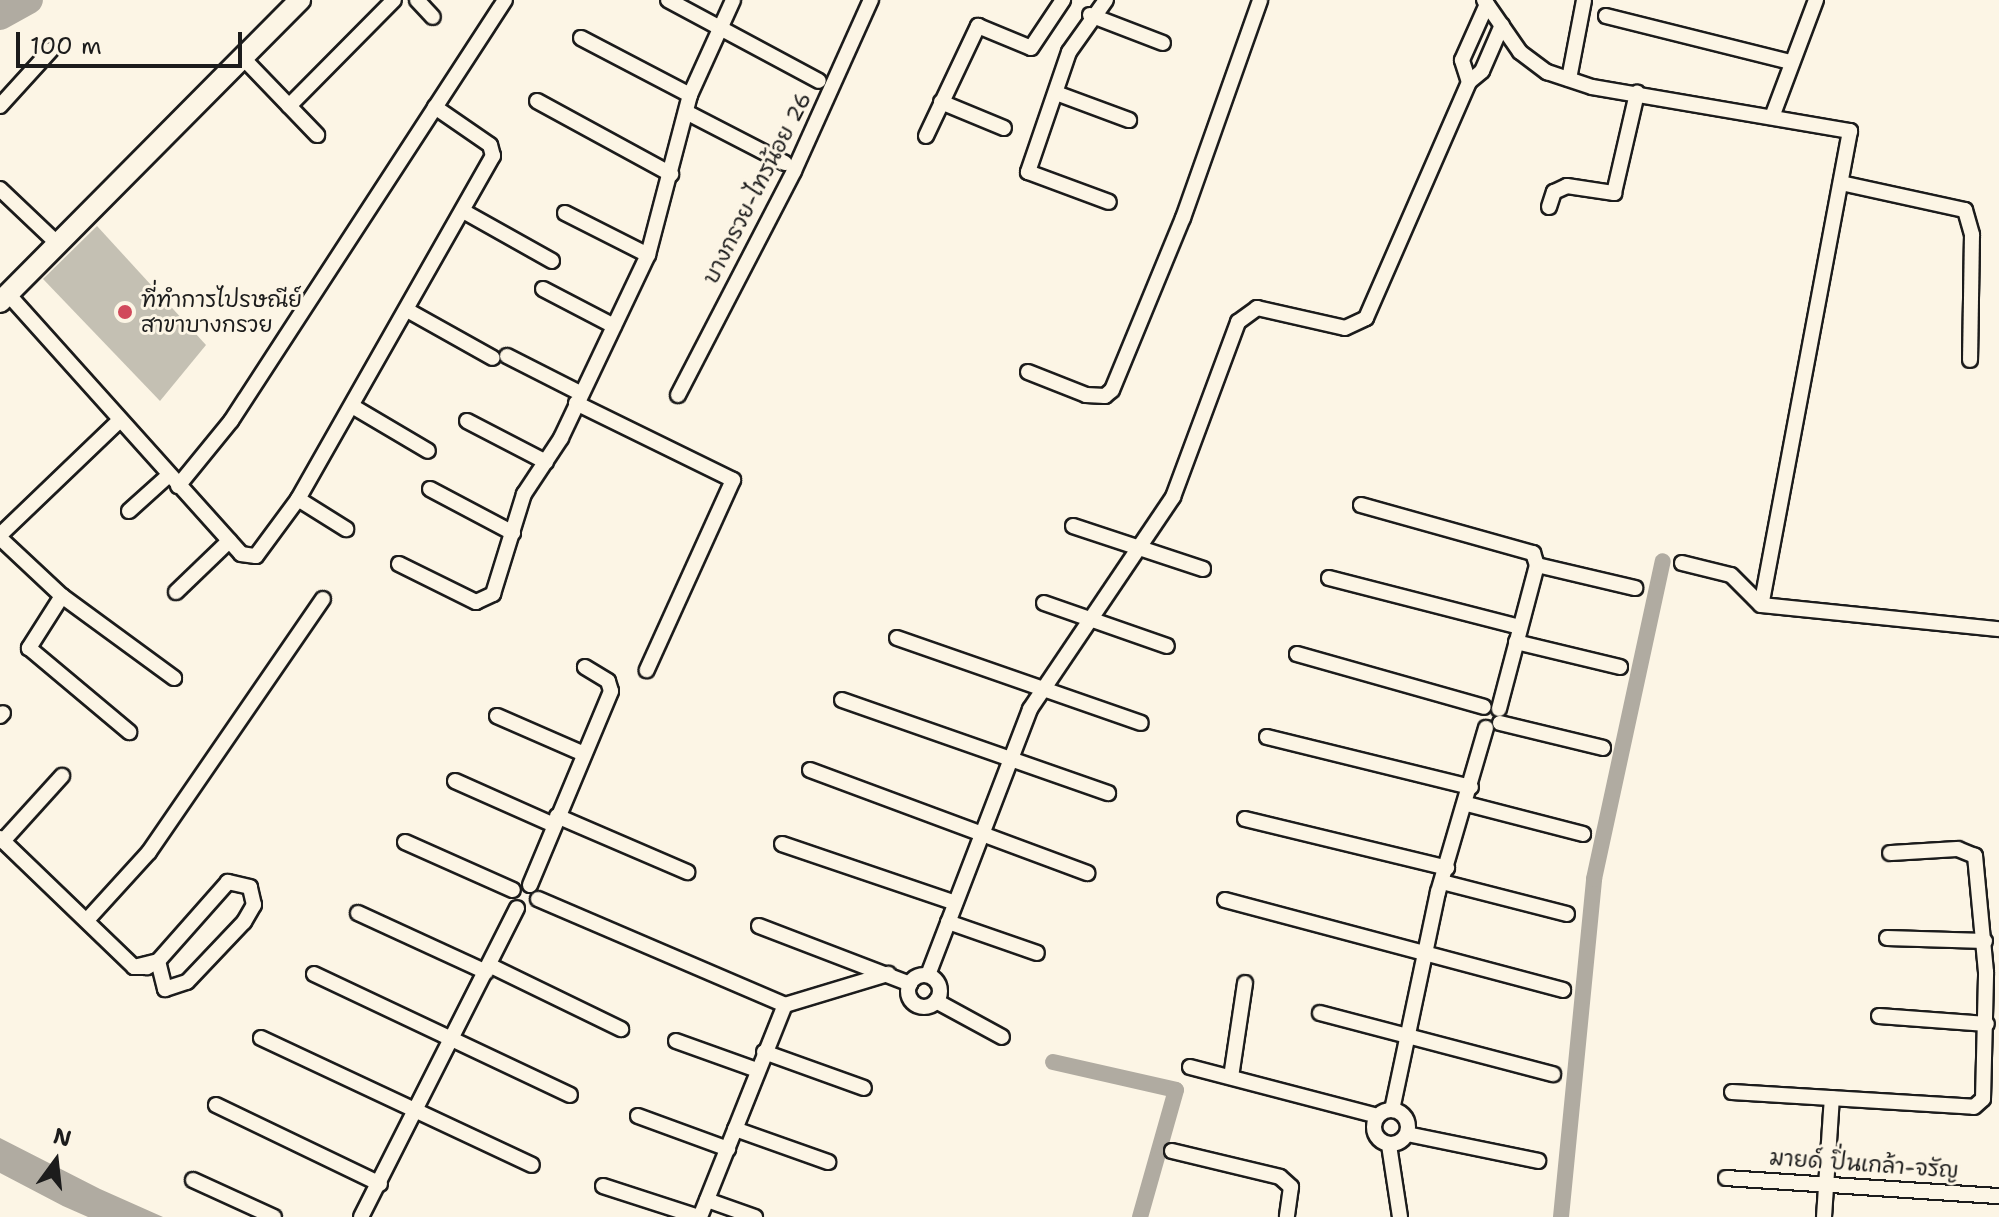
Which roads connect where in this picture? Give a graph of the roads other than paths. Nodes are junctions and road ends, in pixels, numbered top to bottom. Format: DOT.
graph roads {
  1 [pos="300,0"];
  2 [pos="394,0"];
  3 [pos="417,0"];
  4 [pos="505,0"];
  5 [pos="668,0"];
  6 [pos="733,0"];
  7 [pos="871,0"];
  8 [pos="1063,0"];
  9 [pos="1260,0"];
  10 [pos="1584,0"];
  11 [pos="1816,0"];
  12 [pos="1486,2"];
  13 [pos="1099,5"];
  14 [pos="1606,16"];
  15 [pos="433,17"];
  16 [pos="1502,25"];
  17 [pos="719,27"];
  18 [pos="581,38"];
  19 [pos="1163,43"];
  20 [pos="51,50"];
  21 [pos="243,58"];
  22 [pos="1791,62"];
  23 [pos="1569,79"];
  24 [pos="819,81"];
  25 [pos="1469,82"];
  26 [pos="1056,93"];
  27 [pos="1637,93"];
  28 [pos="690,95"];
  29 [pos="537,101"];
  30 [pos="941,102"];
  31 [pos="0,106"];
  32 [pos="289,106"];
  33 [pos="435,107"];
  34 [pos="688,113"];
  35 [pos="1772,117"];
  36 [pos="1129,120"];
  37 [pos="1004,128"];
  38 [pos="317,135"];
  39 [pos="926,136"];
  40 [pos="785,163"];
  41 [pos="671,174"];
  42 [pos="1841,183"];
  43 [pos="0,189"];
  44 [pos="1109,202"];
  45 [pos="1549,207"];
  46 [pos="463,211"];
  47 [pos="565,213"];
  48 [pos="59,245"];
  49 [pos="648,255"];
  50 [pos="552,261"];
  51 [pos="543,289"];
  52 [pos="4,298"];
  53 [pos="407,310"];
  54 [pos="614,326"];
  55 [pos="1970,360"];
  56 [pos="1028,372"];
  57 [pos="678,395"];
  58 [pos="578,398"];
  59 [pos="352,406"];
  60 [pos="120,420"];
  61 [pos="467,421"];
  62 [pos="428,451"];
  63 [pos="546,462"];
  64 [pos="174,480"];
  65 [pos="430,489"];
  66 [pos="298,499"];
  67 [pos="1361,505"];
  68 [pos="129,511"];
  69 [pos="1073,526"];
  70 [pos="346,529"];
  71 [pos="513,533"];
  72 [pos="0,537"];
  73 [pos="229,541"];
  74 [pos="1140,549"];
  75 [pos="1682,563"];
  76 [pos="399,564"];
  77 [pos="1537,565"];
  78 [pos="1203,569"];
  79 [pos="1329,578"];
  80 [pos="1635,588"];
  81 [pos="176,592"];
  82 [pos="62,596"];
  83 [pos="323,599"];
  84 [pos="1044,603"];
  85 [pos="1761,605"];
  86 [pos="1090,620"];
  87 [pos="1999,629"];
  88 [pos="1518,635"];
  89 [pos="897,638"];
  90 [pos="1167,646"];
  91 [pos="1297,654"];
  92 [pos="585,667"];
  93 [pos="1620,667"];
  94 [pos="647,670"];
  95 [pos="174,678"];
  96 [pos="1043,688"];
  97 [pos="842,700"];
  98 [pos="497,716"];
  99 [pos="1492,717"];
  100 [pos="1141,723"];
  101 [pos="129,732"];
  102 [pos="1267,737"];
  103 [pos="1603,748"];
  104 [pos="584,754"];
  105 [pos="1009,758"];
  106 [pos="810,770"];
  107 [pos="62,776"];
  108 [pos="455,781"];
  109 [pos="1471,787"];
  110 [pos="1108,793"];
  111 [pos="1467,804"];
  112 [pos="1245,819"];
  113 [pos="556,820"];
  114 [pos="981,832"];
  115 [pos="1583,834"];
  116 [pos="2,840"];
  117 [pos="405,842"];
  118 [pos="782,844"];
  119 [pos="1890,853"];
  120 [pos="687,872"];
  121 [pos="1087,873"];
  122 [pos="1444,875"];
  123 [pos="530,885"];
  124 [pos="513,890"];
  125 [pos="538,899"];
  126 [pos="1225,900"];
  127 [pos="955,903"];
  128 [pos="517,908"];
  129 [pos="358,913"];
  130 [pos="1567,914"];
  131 [pos="88,919"];
  132 [pos="948,922"];
  133 [pos="759,926"];
  134 [pos="1887,938"];
  135 [pos="1985,941"];
  136 [pos="1037,953"];
  137 [pos="1427,953"];
  138 [pos="158,961"];
  139 [pos="488,968"];
  140 [pos="314,974"];
  141 [pos="888,974"];
  142 [pos="928,975"];
  143 [pos="1245,983"];
  144 [pos="910,984"];
  145 [pos="1563,990"];
  146 [pos="936,1001"];
  147 [pos="785,1005"];
  148 [pos="1320,1013"];
  149 [pos="1879,1016"];
  150 [pos="1987,1024"];
  151 [pos="621,1029"];
  152 [pos="1409,1036"];
  153 [pos="1002,1037"];
  154 [pos="261,1038"];
  155 [pos="452,1038"];
  156 [pos="676,1041"];
  157 [pos="764,1052"];
  158 [pos="1190,1067"];
  159 [pos="757,1070"];
  160 [pos="1553,1074"];
  161 [pos="1231,1077"];
  162 [pos="864,1088"];
  163 [pos="1732,1092"];
  164 [pos="570,1095"];
  165 [pos="1832,1098"];
  166 [pos="216,1105"];
  167 [pos="416,1111"];
  168 [pos="1385,1113"];
  169 [pos="638,1116"];
  170 [pos="735,1129"];
  171 [pos="1407,1134"];
  172 [pos="1389,1145"];
  173 [pos="728,1149"];
  174 [pos="1172,1151"];
  175 [pos="1538,1161"];
  176 [pos="828,1162"];
  177 [pos="532,1165"];
  178 [pos="1726,1178"];
  179 [pos="193,1180"];
  180 [pos="1826,1183"];
  181 [pos="380,1184"];
  182 [pos="603,1186"];
  183 [pos="1994,1196"];
  184 [pos="707,1200"];
  185 [pos="274,1217"];
  186 [pos="361,1217"];
  187 [pos="700,1217"];
  188 [pos="755,1217"];
  189 [pos="1287,1217"];
  190 [pos="1400,1217"];
  191 [pos="1824,1217"];
  1 -- 21 [label="main road"];
  2 -- 32 [label="street"];
  3 -- 15 [label="street"];
  4 -- 33 [label="street"];
  5 -- 17 [label="street"];
  6 -- 17 [label="street"];
  7 -- 57 [label="street, บางกรวย-ไทรน้อย 26"];
  8 -- 30 [label="street"];
  9 -- 56 [label="street"];
  10 -- 23 [label="street"];
  11 -- 22 [label="street"];
  12 -- 16 [label="street"];
  12 -- 25 [label="street"];
  13 -- 19 [label="street"];
  13 -- 26 [label="street"];
  14 -- 22 [label="street"];
  16 -- 23 [label="street"];
  16 -- 25 [label="street"];
  17 -- 24 [label="street"];
  17 -- 28 [label="street"];
  18 -- 28 [label="street"];
  20 -- 31 [label="street"];
  21 -- 32 [label="street"];
  21 -- 48 [label="main road"];
  22 -- 35 [label="street"];
  23 -- 27 [label="street"];
  25 -- 74 [label="street"];
  26 -- 36 [label="street"];
  26 -- 44 [label="street"];
  27 -- 35 [label="street"];
  27 -- 45 [label="street"];
  28 -- 34 [label="street"];
  29 -- 41 [label="street"];
  30 -- 37 [label="street"];
  30 -- 39 [label="street"];
  32 -- 38 [label="street"];
  33 -- 46 [label="street"];
  33 -- 64 [label="street"];
  34 -- 40 [label="street"];
  34 -- 41 [label="street"];
  35 -- 42 [label="street"];
  41 -- 49 [label="street"];
  42 -- 55 [label="street"];
  42 -- 85 [label="street"];
  43 -- 48 [label="street"];
  46 -- 50 [label="street"];
  46 -- 53 [label="street"];
  47 -- 49 [label="street"];
  48 -- 52 [label="main road"];
  49 -- 54 [label="street"];
  51 -- 54 [label="street"];
  52 -- 60 [label="street"];
  53 -- 58 [label="street"];
  53 -- 59 [label="street"];
  54 -- 58 [label="street"];
  58 -- 63 [label="street"];
  58 -- 94 [label="street"];
  59 -- 62 [label="street"];
  59 -- 66 [label="street"];
  60 -- 64 [label="street"];
  60 -- 72 [label="street"];
  61 -- 63 [label="street"];
  63 -- 71 [label="street"];
  64 -- 68 [label="street"];
  64 -- 73 [label="street"];
  65 -- 71 [label="street"];
  66 -- 70 [label="street"];
  66 -- 73 [label="street"];
  67 -- 77 [label="street"];
  69 -- 74 [label="street"];
  71 -- 76 [label="street"];
  72 -- 82 [label="street"];
  73 -- 81 [label="street"];
  74 -- 78 [label="street"];
  74 -- 86 [label="street"];
  75 -- 85 [label="street"];
  77 -- 80 [label="street"];
  77 -- 88 [label="street"];
  79 -- 88 [label="street"];
  82 -- 95 [label="street"];
  82 -- 101 [label="street"];
  83 -- 131 [label="street"];
  84 -- 86 [label="street"];
  85 -- 87 [label="street"];
  86 -- 90 [label="street"];
  86 -- 96 [label="street"];
  88 -- 93 [label="street"];
  88 -- 99 [label="street"];
  89 -- 96 [label="street"];
  91 -- 99 [label="street"];
  92 -- 104 [label="street"];
  96 -- 100 [label="street"];
  96 -- 105 [label="street"];
  97 -- 105 [label="street"];
  98 -- 104 [label="street"];
  99 -- 103 [label="street"];
  99 -- 109 [label="street"];
  102 -- 109 [label="street"];
  104 -- 113 [label="street"];
  105 -- 110 [label="street"];
  105 -- 114 [label="street"];
  106 -- 114 [label="street"];
  107 -- 116 [label="street"];
  108 -- 113 [label="street"];
  109 -- 111 [label="street"];
  111 -- 115 [label="street"];
  111 -- 122 [label="street"];
  112 -- 122 [label="street"];
  113 -- 120 [label="street"];
  113 -- 123 [label="street"];
  114 -- 121 [label="street"];
  114 -- 127 [label="street"];
  116 -- 131 [label="street"];
  117 -- 124 [label="street"];
  118 -- 127 [label="street"];
  119 -- 135 [label="street"];
  122 -- 130 [label="street"];
  122 -- 137 [label="street"];
  123 -- 124 [label="street"];
  123 -- 125 [label="street"];
  124 -- 128 [label="street"];
  125 -- 128 [label="street"];
  125 -- 147 [label="street"];
  126 -- 137 [label="street"];
  127 -- 132 [label="street"];
  128 -- 139 [label="street"];
  129 -- 139 [label="street"];
  131 -- 138 [label="street"];
  132 -- 136 [label="street"];
  132 -- 142 [label="street"];
  133 -- 141 [label="street"];
  134 -- 135 [label="street"];
  135 -- 150 [label="street"];
  137 -- 145 [label="street"];
  137 -- 152 [label="street"];
  138 -- 138 [label="street"];
  139 -- 151 [label="street"];
  139 -- 155 [label="street"];
  140 -- 155 [label="street"];
  141 -- 144 [label="street"];
  141 -- 147 [label="street"];
  142 -- 144 [label="street"];
  142 -- 146 [label="street"];
  143 -- 161 [label="street"];
  144 -- 146 [label="street"];
  146 -- 153 [label="street"];
  147 -- 157 [label="street"];
  148 -- 152 [label="street"];
  149 -- 150 [label="street"];
  150 -- 165 [label="street"];
  152 -- 160 [label="street"];
  152 -- 168 [label="street"];
  154 -- 167 [label="street"];
  155 -- 164 [label="street"];
  155 -- 167 [label="street"];
  156 -- 159 [label="street"];
  157 -- 159 [label="street"];
  157 -- 162 [label="street"];
  158 -- 161 [label="street"];
  159 -- 170 [label="street"];
  161 -- 168 [label="street"];
  163 -- 165 [label="street"];
  165 -- 180 [label="street"];
  166 -- 181 [label="street"];
  167 -- 177 [label="street"];
  167 -- 181 [label="street"];
  168 -- 171 [label="street"];
  168 -- 172 [label="street"];
  169 -- 173 [label="street"];
  170 -- 173 [label="street"];
  170 -- 176 [label="street"];
  171 -- 172 [label="street"];
  171 -- 175 [label="street"];
  172 -- 190 [label="street"];
  173 -- 184 [label="street"];
  174 -- 189 [label="street"];
  178 -- 180 [label="street, มายด์ ปิ่นเกล้า-จรัญ"];
  179 -- 185 [label="street"];
  180 -- 183 [label="street, มายด์ ปิ่นเกล้า-จรัญ"];
  180 -- 191 [label="street"];
  181 -- 186 [label="street"];
  182 -- 187 [label="street"];
  184 -- 187 [label="street"];
  184 -- 188 [label="street"];
}
